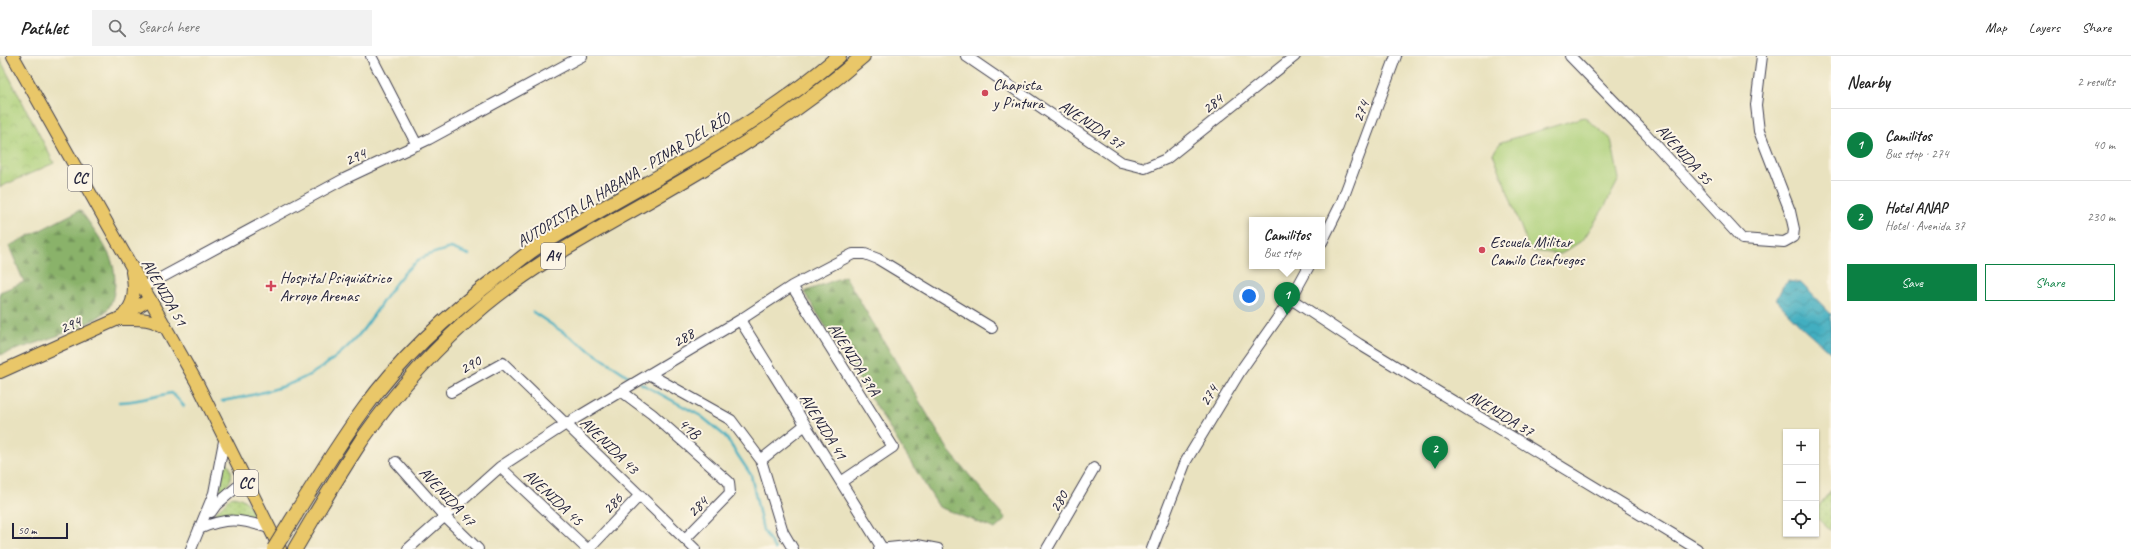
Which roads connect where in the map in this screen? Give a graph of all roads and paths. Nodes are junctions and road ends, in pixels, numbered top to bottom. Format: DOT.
graph roads {
  1 [pos="13,56"];
  2 [pos="371,56"];
  3 [pos="582,56"];
  4 [pos="838,56"];
  5 [pos="863,56"];
  6 [pos="966,56"];
  7 [pos="1295,56"];
  8 [pos="1396,56"];
  9 [pos="1570,56"];
  10 [pos="1762,56"];
  11 [pos="417,145"];
  12 [pos="1145,168"];
  13 [pos="1325,236"];
  14 [pos="129,263"];
  15 [pos="1307,269"];
  16 [pos="792,286"];
  17 [pos="144,287"];
  18 [pos="150,299"];
  19 [pos="1291,299"];
  20 [pos="118,319"];
  21 [pos="740,320"];
  22 [pos="992,328"];
  23 [pos="167,329"];
  24 [pos="503,363"];
  25 [pos="0,372"];
  26 [pos="649,374"];
  27 [pos="451,392"];
  28 [pos="621,392"];
  29 [pos="566,424"];
  30 [pos="805,424"];
  31 [pos="225,436"];
  32 [pos="761,460"];
  33 [pos="396,462"];
  34 [pos="500,467"];
  35 [pos="1094,468"];
  36 [pos="245,480"];
  37 [pos="841,482"];
  38 [pos="730,493"];
  39 [pos="640,495"];
  40 [pos="444,516"];
  41 [pos="269,528"];
  42 [pos="199,529"];
  43 [pos="685,539"];
  44 [pos="881,548"];
  45 [pos="191,549"];
  46 [pos="274,549"];
  47 [pos="280,549"];
  48 [pos="295,549"];
  49 [pos="408,549"];
  50 [pos="478,549"];
  51 [pos="588,549"];
  52 [pos="695,549"];
  53 [pos="793,549"];
  54 [pos="938,549"];
  55 [pos="1047,549"];
  56 [pos="1152,549"];
  57 [pos="1697,549"];
  1 -- 14 [label="main road, AVENIDA 51 / CC"];
  2 -- 11 [label="street"];
  3 -- 11 [label="street, 294"];
  4 -- 46 [label="highway, AUTOPISTA LA HABANA - PINAR DEL RÍO / A4, bridge"];
  5 -- 48 [label="highway, AUTOPISTA LA HABANA - PINAR DEL RÍO / A4"];
  6 -- 12 [label="street, AVENIDA 37"];
  7 -- 12 [label="street, 284"];
  8 -- 13 [label="street, 274"];
  9 -- 10 [label="street, AVENIDA 35"];
  11 -- 17 [label="street, 294"];
  14 -- 17 [label="main road, AVENIDA 51 / CC"];
  14 -- 20 [label="main road"];
  15 -- 19 [label="street, 274"];
  16 -- 21 [label="street, 288"];
  16 -- 22 [label="street, 288"];
  16 -- 37 [label="street, AVENIDA 39A"];
  17 -- 18 [label="main road, AVENIDA 51 / CC"];
  18 -- 20 [label="main road, 294"];
  18 -- 23 [label="main road, AVENIDA 51 / CC"];
  19 -- 56 [label="street, 274"];
  19 -- 57 [label="street, AVENIDA 37"];
  20 -- 23 [label="main road"];
  20 -- 25 [label="main road, 294"];
  21 -- 26 [label="street, 288"];
  21 -- 30 [label="street, AVENIDA 41"];
  23 -- 31 [label="main road, AVENIDA 51 / CC"];
  24 -- 27 [label="street, 290"];
  24 -- 29 [label="street, AVENIDA 43"];
  26 -- 28 [label="street, 288"];
  26 -- 32 [label="street"];
  28 -- 29 [label="street, 288"];
  28 -- 38 [label="street, 41B"];
  29 -- 34 [label="street, 288"];
  29 -- 39 [label="street, AVENIDA 43"];
  30 -- 32 [label="street"];
  30 -- 37 [label="street, AVENIDA 41"];
  31 -- 36 [label="main road, AVENIDA 51 / CC"];
  31 -- 42 [label="street"];
  32 -- 53 [label="street"];
  33 -- 40 [label="street, AVENIDA 47"];
  34 -- 40 [label="street, 288"];
  34 -- 51 [label="street, AVENIDA 45"];
  35 -- 55 [label="street, 280"];
  36 -- 41 [label="main road, AVENIDA 51 / CC"];
  36 -- 42 [label="street"];
  37 -- 44 [label="street, AVENIDA 41"];
  38 -- 43 [label="street, 284"];
  39 -- 43 [label="street, AVENIDA 43"];
  39 -- 51 [label="street, 286"];
  40 -- 49 [label="street, 288"];
  40 -- 50 [label="street, AVENIDA 47"];
  41 -- 42 [label="street"];
  41 -- 47 [label="main road, AVENIDA 51 / CC"];
  42 -- 45 [label="street"];
  43 -- 52 [label="street, AVENIDA 43"];
  44 -- 54 [label="street"];
}
